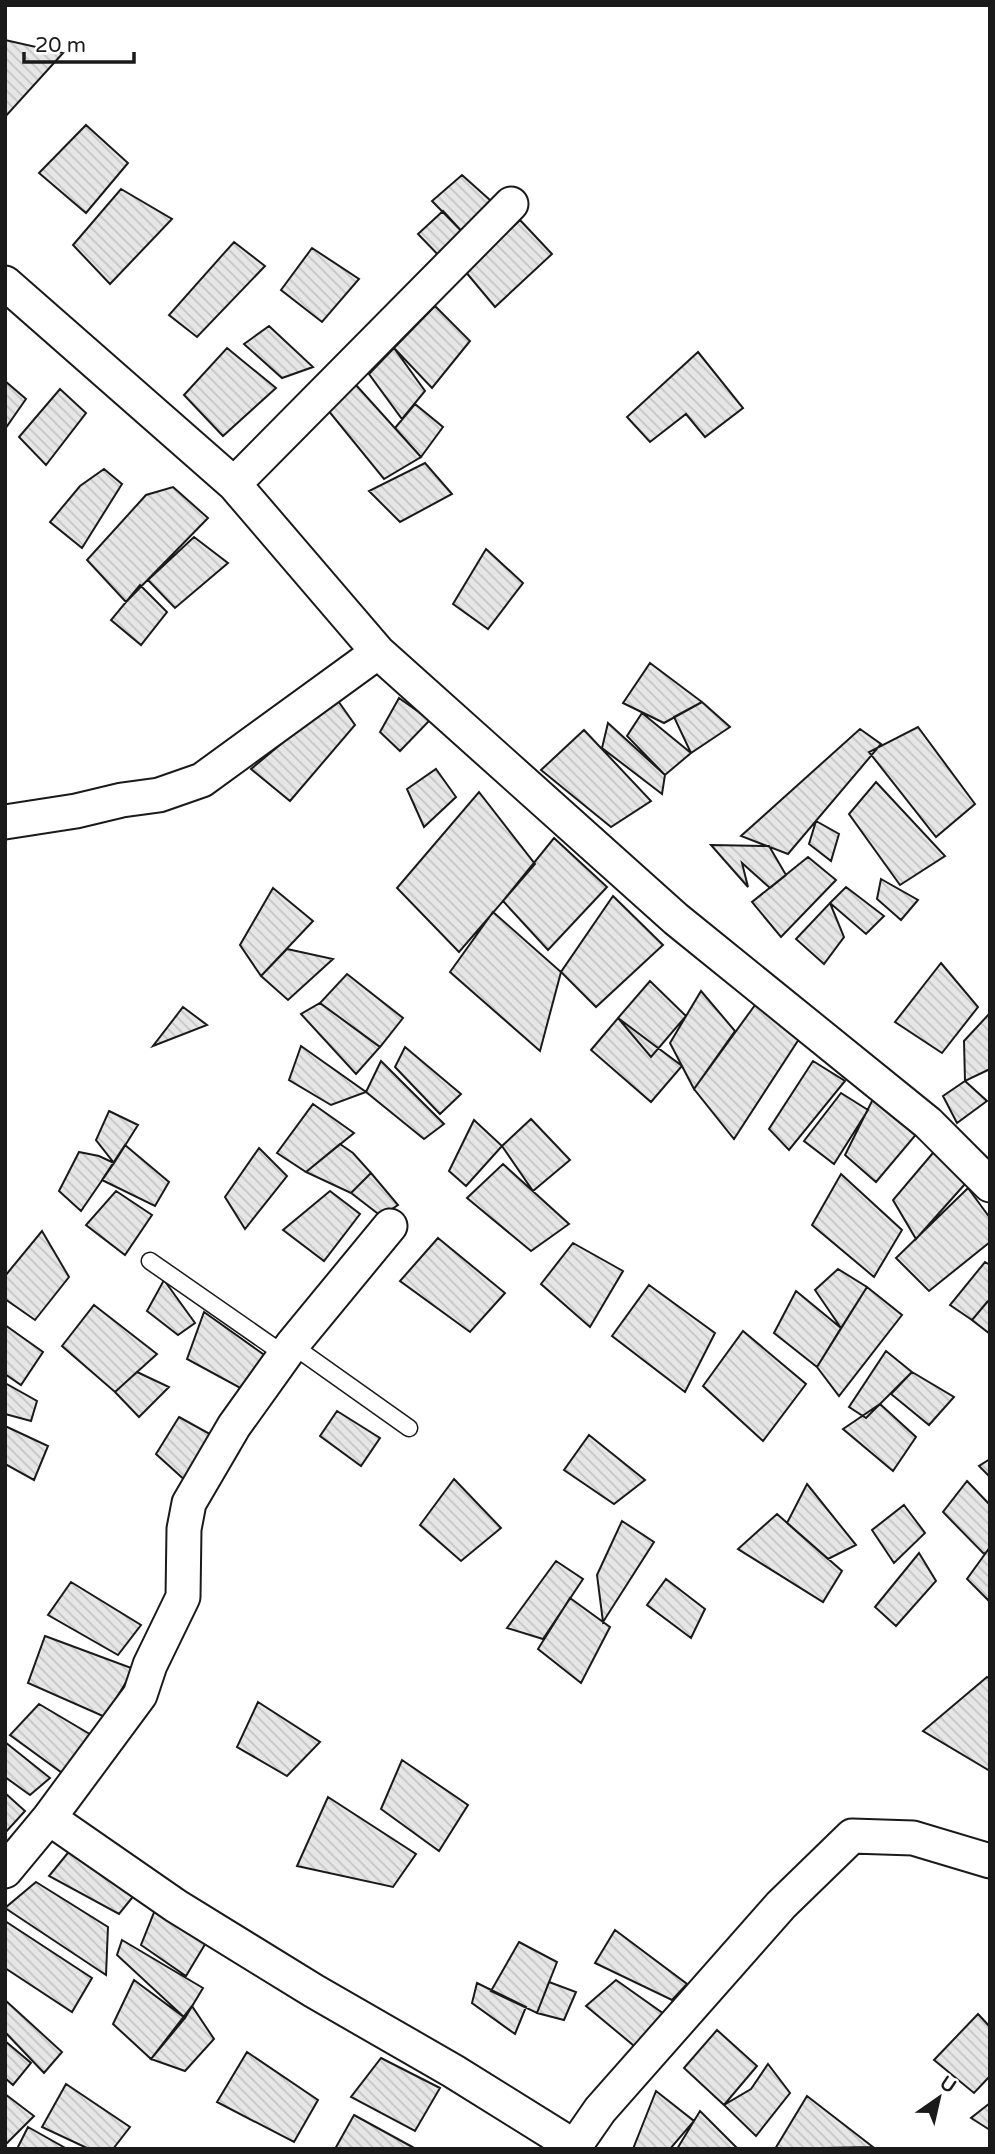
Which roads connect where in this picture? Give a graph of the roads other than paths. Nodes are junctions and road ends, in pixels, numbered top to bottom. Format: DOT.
graph roads {
  1 [pos="511,204"];
  2 [pos="5,283"];
  3 [pos="234,484"];
  4 [pos="378,652"];
  5 [pos="5,822"];
  6 [pos="990,1185"];
  7 [pos="390,1226"];
  8 [pos="150,1261"];
  9 [pos="288,1350"];
  10 [pos="409,1429"];
  11 [pos="49,1818"];
  12 [pos="990,1861"];
  13 [pos="5,1871"];
  14 [pos="574,2148"];
  1 -- 3 [label="street"];
  2 -- 3 [label="street"];
  3 -- 4 [label="street"];
  4 -- 5 [label="street"];
  4 -- 6 [label="street"];
  7 -- 9 [label="street"];
  8 -- 9 [label="lane"];
  9 -- 10 [label="lane"];
  9 -- 11 [label="street"];
  11 -- 13 [label="street"];
  11 -- 14 [label="street"];
  12 -- 14 [label="street"];
}
